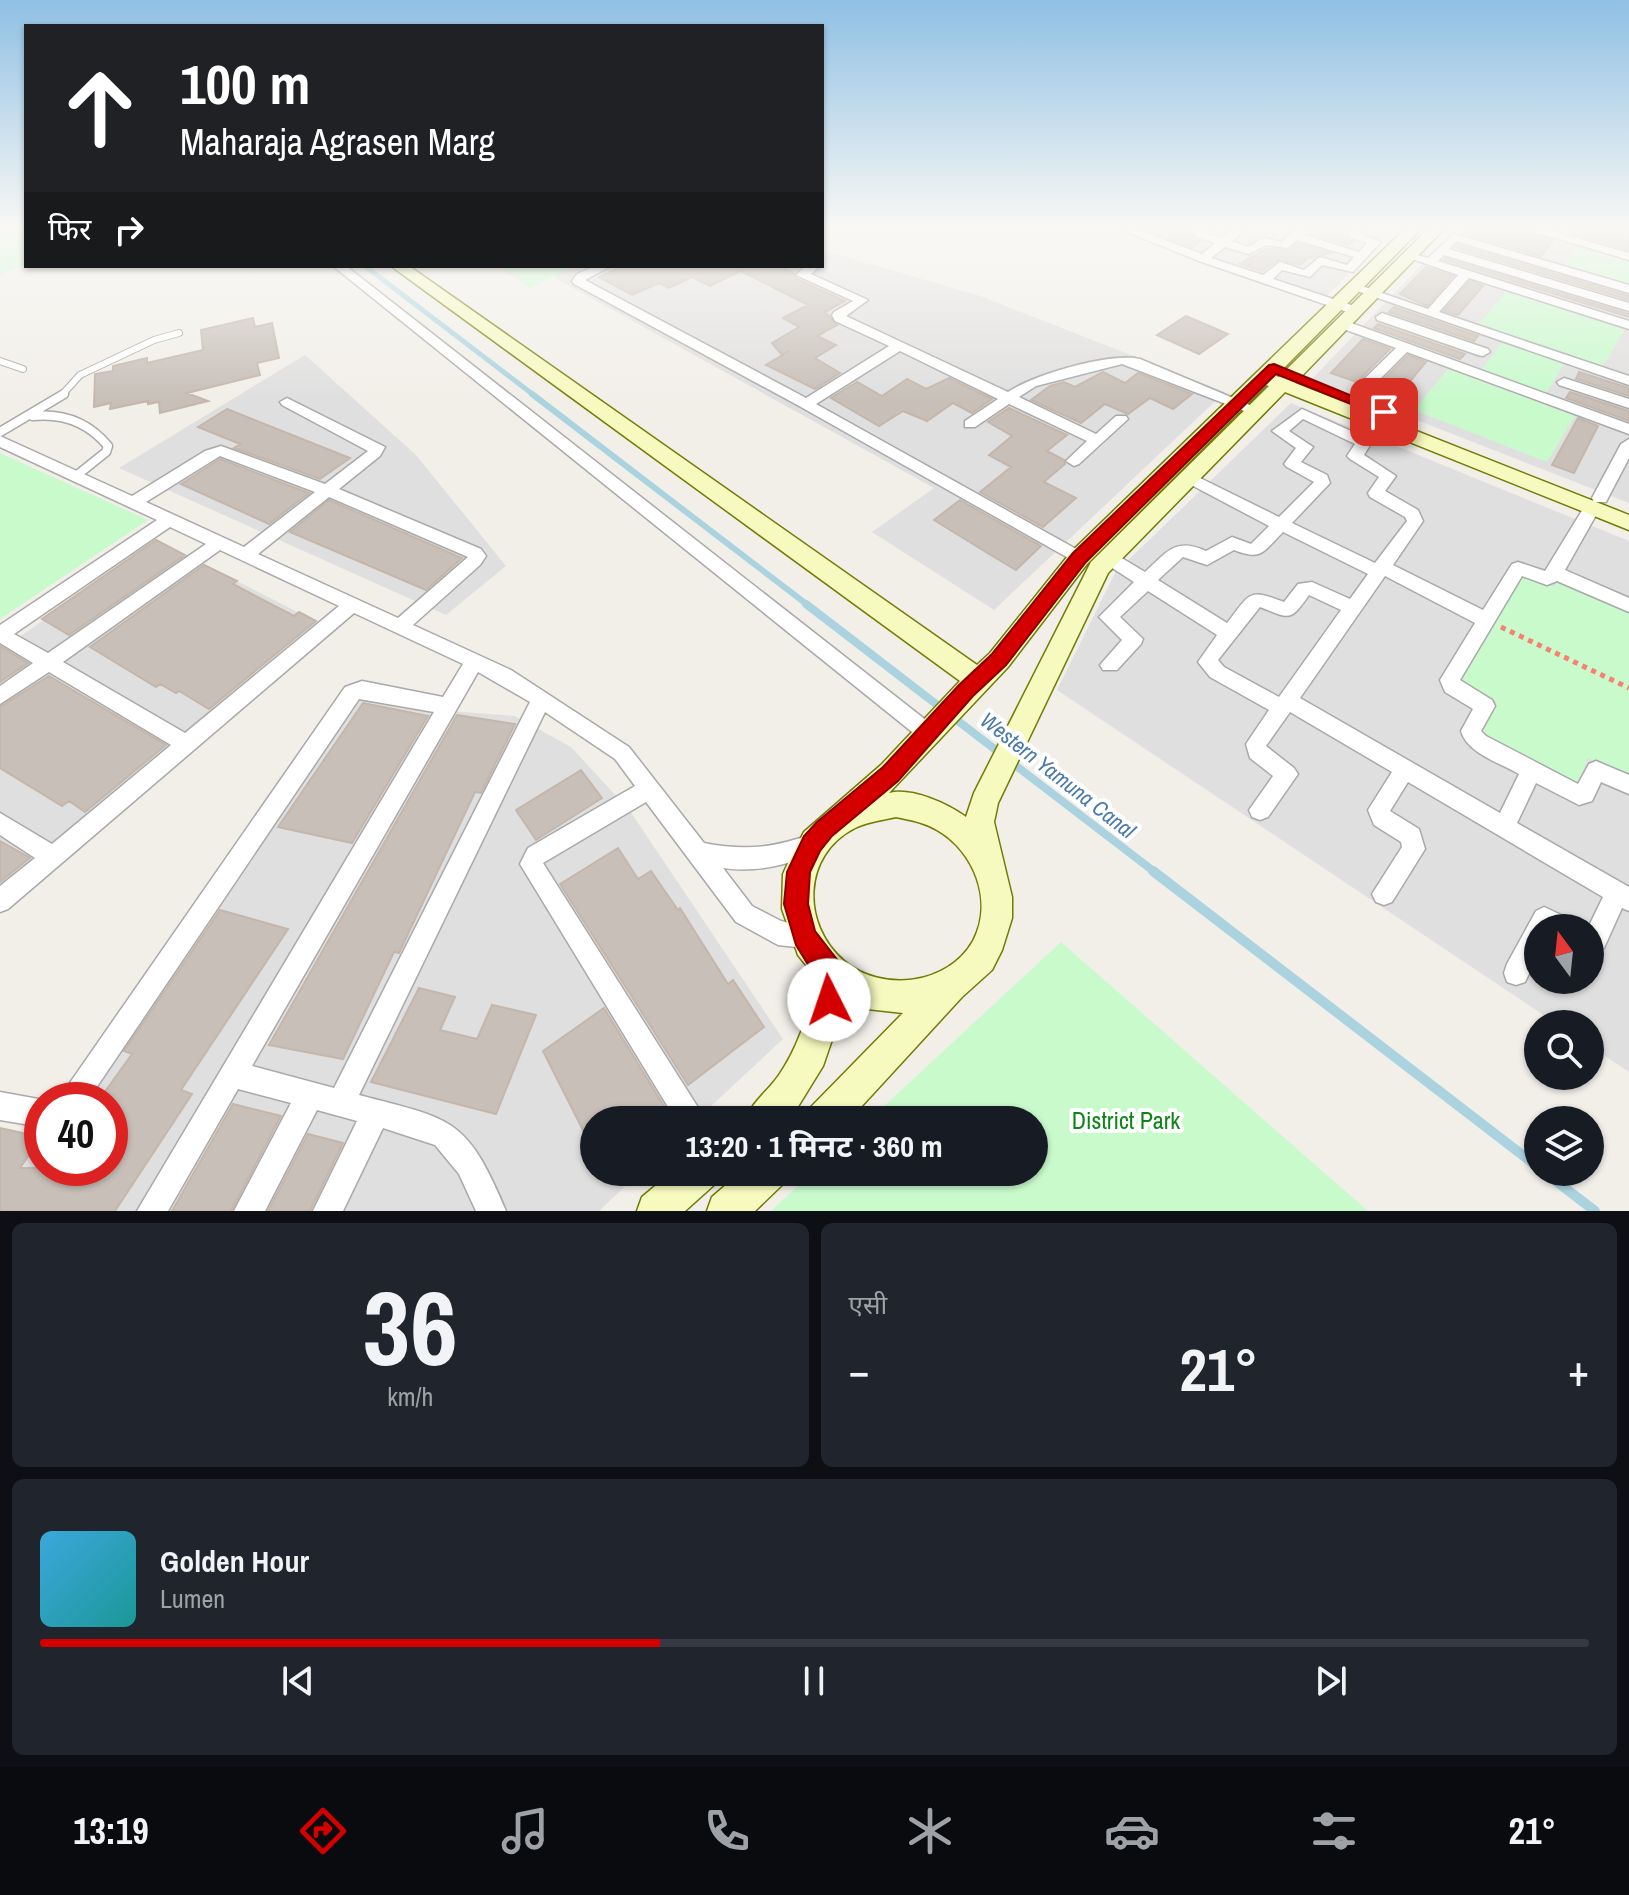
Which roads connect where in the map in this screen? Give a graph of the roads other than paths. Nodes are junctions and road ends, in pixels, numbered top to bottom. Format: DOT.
graph roads {
  1 [pos="365,287"];
  2 [pos="427,287"];
  3 [pos="588,287"];
  4 [pos="830,287"];
  5 [pos="1281,287"];
  6 [pos="1368,287"];
  7 [pos="1372,287"];
  8 [pos="1455,287"];
  9 [pos="1505,287"];
  10 [pos="1564,287"];
  11 [pos="1579,287"];
  12 [pos="1364,291"];
  13 [pos="1576,291"];
  14 [pos="1567,306"];
  15 [pos="1629,307"];
  16 [pos="1345,313"];
  17 [pos="1431,313"];
  18 [pos="1382,317"];
  19 [pos="1629,325"];
  20 [pos="179,333"];
  21 [pos="1496,336"];
  22 [pos="899,346"];
  23 [pos="1404,347"];
  24 [pos="1483,352"];
  25 [pos="0,361"];
  26 [pos="1576,363"];
  27 [pos="23,369"];
  28 [pos="1468,370"];
  29 [pos="1278,376"];
  30 [pos="1629,381"];
  31 [pos="1564,382"];
  32 [pos="1363,388"];
  33 [pos="1008,398"];
  34 [pos="1552,401"];
  35 [pos="287,402"];
  36 [pos="1236,402"];
  37 [pos="806,404"];
  38 [pos="1629,404"];
  39 [pos="1257,411"];
  40 [pos="26,417"];
  41 [pos="1121,419"];
  42 [pos="970,424"];
  43 [pos="1629,429"];
  44 [pos="0,432"];
  45 [pos="1097,440"];
  46 [pos="0,441"];
  47 [pos="1629,444"];
  48 [pos="1074,461"];
  49 [pos="76,476"];
  50 [pos="1188,479"];
  51 [pos="326,490"];
  52 [pos="133,503"];
  53 [pos="1596,503"];
  54 [pos="1629,509"];
  55 [pos="169,520"];
  56 [pos="1629,523"];
  57 [pos="1281,525"];
  58 [pos="219,543"];
  59 [pos="245,555"];
  60 [pos="1079,558"];
  61 [pos="1109,558"];
  62 [pos="1380,570"];
  63 [pos="1555,573"];
  64 [pos="1147,581"];
  65 [pos="352,605"];
  66 [pos="1629,605"];
  67 [pos="1353,608"];
  68 [pos="1486,620"];
  69 [pos="399,627"];
  70 [pos="1229,633"];
  71 [pos="48,662"];
  72 [pos="474,662"];
  73 [pos="1110,665"];
  74 [pos="972,685"];
  75 [pos="0,696"];
  76 [pos="541,700"];
  77 [pos="1284,704"];
  78 [pos="447,706"];
  79 [pos="929,734"];
  80 [pos="187,744"];
  81 [pos="1405,769"];
  82 [pos="1531,771"];
  83 [pos="1629,785"];
  84 [pos="651,788"];
  85 [pos="1260,810"];
  86 [pos="840,817"];
  87 [pos="0,823"];
  88 [pos="1504,827"];
  89 [pos="812,844"];
  90 [pos="700,853"];
  91 [pos="53,857"];
  92 [pos="991,870"];
  93 [pos="1384,894"];
  94 [pos="1623,896"];
  95 [pos="0,901"];
  96 [pos="1604,926"];
  97 [pos="805,936"];
  98 [pos="1524,957"];
  99 [pos="1516,973"];
  100 [pos="836,975"];
  101 [pos="953,985"];
  102 [pos="232,1074"];
  103 [pos="84,1082"];
  104 [pos="310,1095"];
  105 [pos="341,1103"];
  106 [pos="0,1106"];
  107 [pos="683,1106"];
  108 [pos="780,1106"];
  109 [pos="837,1106"];
  110 [pos="24,1110"];
  111 [pos="376,1113"];
  112 [pos="685,1186"];
  113 [pos="754,1186"];
  114 [pos="152,1211"];
  115 [pos="249,1211"];
  116 [pos="328,1211"];
  117 [pos="491,1211"];
  118 [pos="656,1211"];
  119 [pos="726,1211"];
  1 -- 79 [label="street"];
  2 -- 74 [label="street"];
  3 -- 37 [label="street"];
  4 -- 22 [label="street"];
  5 -- 16 [label="street"];
  6 -- 12 [label="street"];
  7 -- 12 [label="street"];
  8 -- 17 [label="street"];
  9 -- 14 [label="street"];
  10 -- 13 [label="street"];
  11 -- 13 [label="street"];
  12 -- 16 [label="street"];
  12 -- 17 [label="street"];
  13 -- 14 [label="street"];
  13 -- 15 [label="street"];
  14 -- 19 [label="street"];
  16 -- 23 [label="street"];
  16 -- 29 [label="street"];
  17 -- 21 [label="street"];
  18 -- 24 [label="street"];
  20 -- 40 [label="lane"];
  21 -- 24 [label="street"];
  21 -- 26 [label="street"];
  22 -- 33 [label="street"];
  22 -- 37 [label="street"];
  23 -- 28 [label="street"];
  23 -- 32 [label="street"];
  24 -- 28 [label="street"];
  25 -- 27 [label="lane"];
  26 -- 30 [label="street"];
  26 -- 31 [label="street"];
  28 -- 34 [label="street"];
  29 -- 36 [label="street"];
  29 -- 39 [label="street"];
  29 -- 53 [label="street"];
  31 -- 34 [label="street"];
  31 -- 38 [label="street"];
  33 -- 36 [label="street"];
  33 -- 42 [label="street"];
  33 -- 45 [label="street"];
  34 -- 43 [label="street"];
  35 -- 51 [label="street"];
  36 -- 39 [label="street"];
  36 -- 60 [label="street"];
  37 -- 60 [label="street"];
  39 -- 50 [label="street"];
  40 -- 44 [label="lane"];
  40 -- 49 [label="lane"];
  41 -- 45 [label="street"];
  45 -- 48 [label="street"];
  46 -- 49 [label="street"];
  47 -- 53 [label="street"];
  49 -- 52 [label="street"];
  50 -- 57 [label="street"];
  50 -- 61 [label="street"];
  51 -- 52 [label="street"];
  51 -- 59 [label="street"];
  51 -- 69 [label="street"];
  52 -- 55 [label="street"];
  53 -- 54 [label="street"];
  53 -- 56 [label="street"];
  53 -- 63 [label="street"];
  55 -- 58 [label="street"];
  55 -- 71 [label="street"];
  57 -- 62 [label="street"];
  57 -- 62 [label="street"];
  57 -- 64 [label="street"];
  58 -- 59 [label="street"];
  58 -- 71 [label="street"];
  59 -- 65 [label="street"];
  60 -- 74 [label="street"];
  61 -- 64 [label="street"];
  61 -- 92 [label="street"];
  62 -- 67 [label="street"];
  62 -- 68 [label="street"];
  63 -- 66 [label="street"];
  63 -- 68 [label="street"];
  64 -- 70 [label="street"];
  64 -- 73 [label="street"];
  65 -- 69 [label="street"];
  65 -- 80 [label="street"];
  67 -- 70 [label="street"];
  67 -- 77 [label="street"];
  68 -- 82 [label="street"];
  69 -- 72 [label="street"];
  70 -- 77 [label="street"];
  71 -- 75 [label="street"];
  71 -- 80 [label="street"];
  72 -- 76 [label="street"];
  72 -- 78 [label="street"];
  74 -- 79 [label="street"];
  76 -- 84 [label="street"];
  76 -- 105 [label="street"];
  77 -- 81 [label="street"];
  77 -- 85 [label="street"];
  78 -- 102 [label="street"];
  78 -- 103 [label="street"];
  79 -- 86 [label="street"];
  80 -- 91 [label="street"];
  81 -- 88 [label="street"];
  81 -- 93 [label="street"];
  82 -- 83 [label="street"];
  82 -- 88 [label="street"];
  84 -- 90 [label="street"];
  84 -- 107 [label="street"];
  86 -- 89 [label="street"];
  86 -- 92 [label="street"];
  87 -- 91 [label="street"];
  88 -- 94 [label="street"];
  89 -- 90 [label="street"];
  89 -- 97 [label="street"];
  90 -- 97 [label="street"];
  91 -- 95 [label="street"];
  92 -- 101 [label="street"];
  94 -- 96 [label="street"];
  97 -- 100 [label="street"];
  98 -- 99 [label="street"];
  100 -- 101 [label="street"];
  100 -- 108 [label="street"];
  101 -- 109 [label="street"];
  102 -- 104 [label="street"];
  102 -- 114 [label="street"];
  104 -- 105 [label="street"];
  104 -- 115 [label="street"];
  105 -- 111 [label="street"];
  106 -- 110 [label="street"];
  111 -- 116 [label="street"];
  111 -- 117 [label="street"];
  112 -- 118 [label="street"];
  113 -- 119 [label="street"];
}
